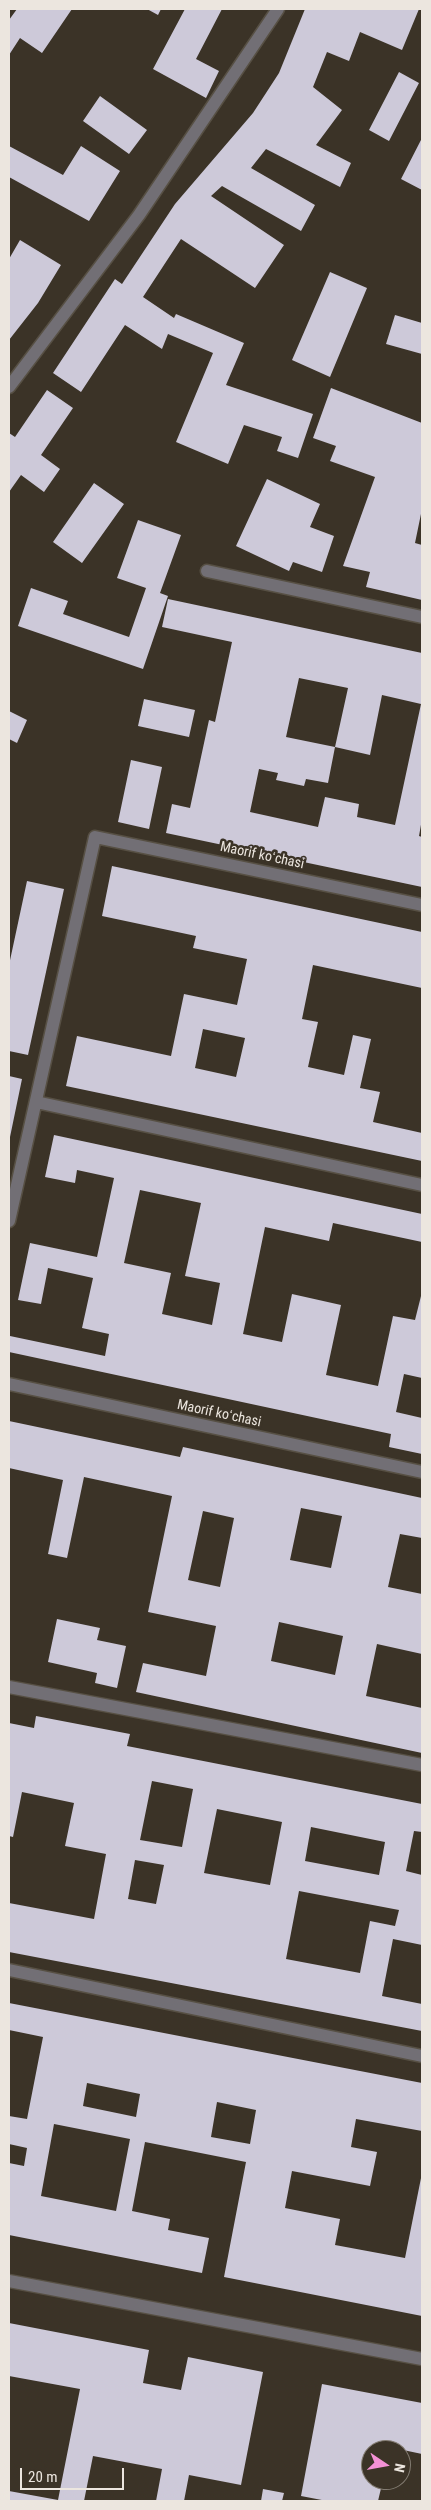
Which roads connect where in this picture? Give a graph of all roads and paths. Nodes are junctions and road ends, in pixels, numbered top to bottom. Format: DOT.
graph roads {
  1 [pos="278,9"];
  2 [pos="9,387"];
  3 [pos="207,571"];
  4 [pos="422,617"];
  5 [pos="422,905"];
  6 [pos="36,1102"];
  7 [pos="422,1185"];
  8 [pos="9,1221"];
  9 [pos="9,1384"];
  10 [pos="422,1472"];
  11 [pos="9,1688"];
  12 [pos="422,1765"];
  13 [pos="9,1970"];
  14 [pos="422,2056"];
  15 [pos="9,2281"];
  16 [pos="422,2359"];
  1 -- 2 [label="street"];
  3 -- 4 [label="street"];
  5 -- 6 [label="street, Maorif koʻchasi"];
  6 -- 7 [label="street"];
  6 -- 8 [label="street"];
  9 -- 10 [label="street, Maorif koʻchasi"];
  11 -- 12 [label="street"];
  13 -- 14 [label="street"];
  15 -- 16 [label="street"];
}
